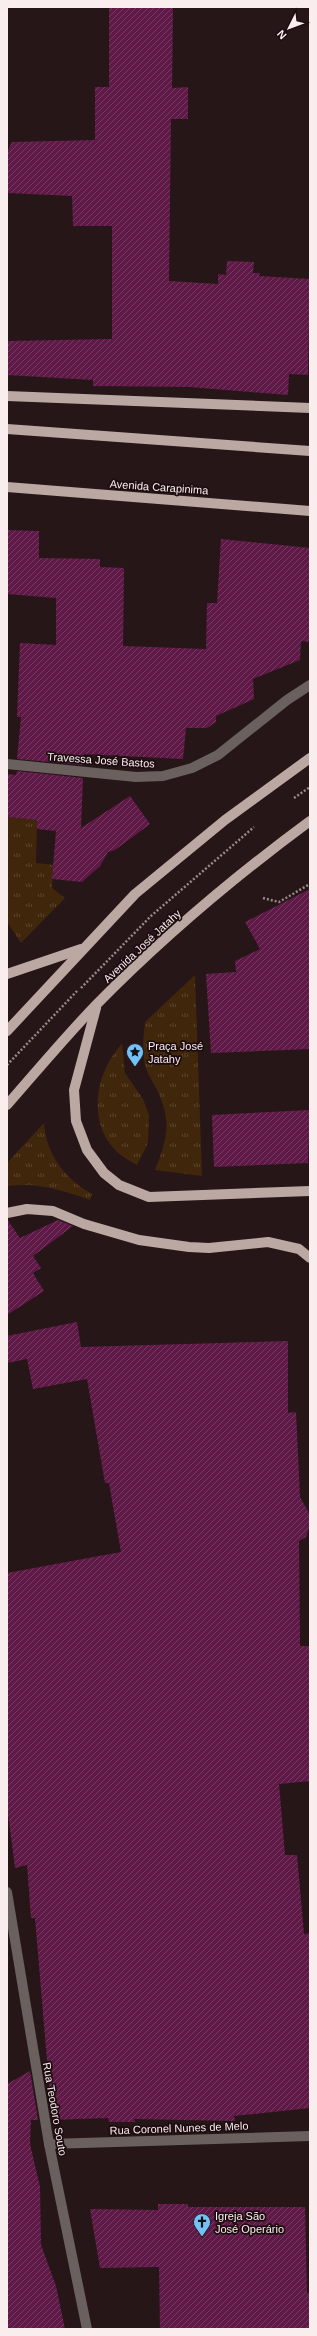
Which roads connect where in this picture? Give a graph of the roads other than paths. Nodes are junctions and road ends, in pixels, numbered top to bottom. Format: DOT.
graph roads {
  1 [pos="7,396"];
  2 [pos="310,408"];
  3 [pos="7,429"];
  4 [pos="310,451"];
  5 [pos="7,487"];
  6 [pos="310,511"];
  7 [pos="310,685"];
  8 [pos="310,758"];
  9 [pos="7,764"];
  10 [pos="310,821"];
  11 [pos="83,948"];
  12 [pos="7,974"];
  13 [pos="96,1005"];
  14 [pos="7,1031"];
  15 [pos="7,1105"];
  16 [pos="310,1191"];
  17 [pos="7,1213"];
  18 [pos="310,1258"];
  19 [pos="7,1892"];
  20 [pos="310,2136"];
  21 [pos="48,2144"];
  22 [pos="87,2329"];
  1 -- 2 [label="main road"];
  3 -- 4 [label="main road"];
  5 -- 6 [label="main road, Avenida Carapinima"];
  7 -- 9 [label="street, Travessa José Bastos"];
  8 -- 11 [label="main road"];
  10 -- 13 [label="main road, Avenida José Jatahy"];
  11 -- 12 [label="main road"];
  11 -- 14 [label="main road"];
  13 -- 15 [label="main road, Avenida José Jatahy"];
  13 -- 16 [label="main road"];
  17 -- 18 [label="main road"];
  19 -- 21 [label="street, Rua Teodoro Souto"];
  20 -- 21 [label="street, Rua Coronel Nunes de Melo"];
  21 -- 22 [label="street, Rua Teodoro Souto"];
}
